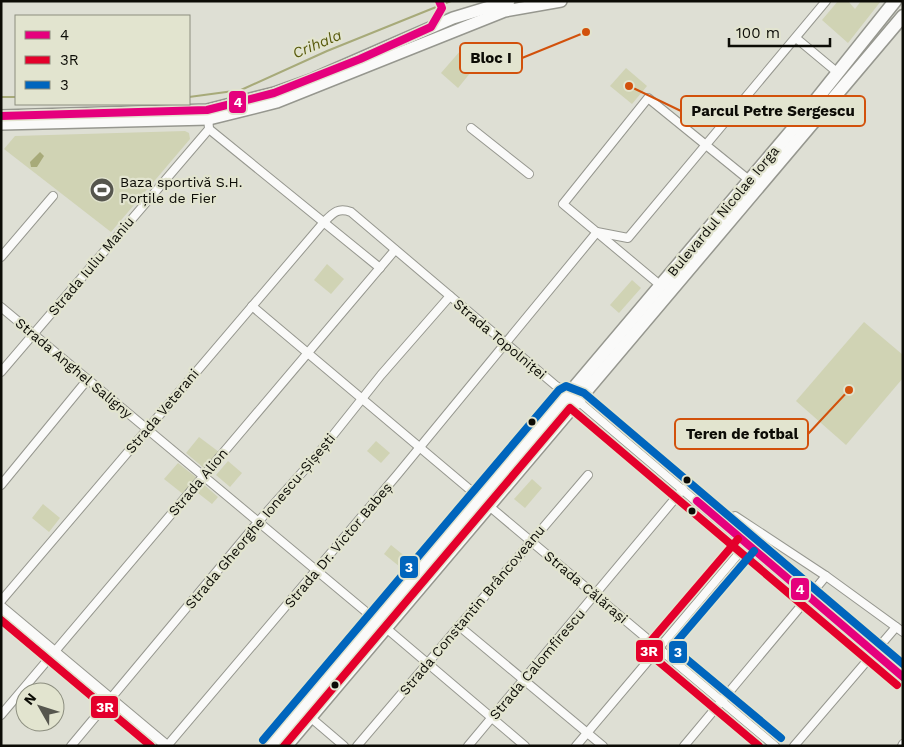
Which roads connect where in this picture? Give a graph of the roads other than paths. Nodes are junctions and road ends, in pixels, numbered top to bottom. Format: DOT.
graph roads {
  1 [pos="509,1"];
  2 [pos="561,1"];
  3 [pos="826,1"];
  4 [pos="895,1"];
  5 [pos="903,16"];
  6 [pos="796,38"];
  7 [pos="362,62"];
  8 [pos="838,73"];
  9 [pos="1,116"];
  10 [pos="208,120"];
  11 [pos="1,124"];
  12 [pos="471,128"];
  13 [pos="706,145"];
  14 [pos="529,174"];
  15 [pos="749,180"];
  16 [pos="53,196"];
  17 [pos="324,222"];
  18 [pos="597,232"];
  19 [pos="395,250"];
  20 [pos="1,257"];
  21 [pos="380,268"];
  22 [pos="660,285"];
  23 [pos="450,296"];
  24 [pos="252,306"];
  25 [pos="1,307"];
  26 [pos="34,334"];
  27 [pos="505,342"];
  28 [pos="309,353"];
  29 [pos="1,372"];
  30 [pos="88,379"];
  31 [pos="572,398"];
  32 [pos="362,400"];
  33 [pos="147,429"];
  34 [pos="420,447"];
  35 [pos="588,475"];
  36 [pos="203,476"];
  37 [pos="1,485"];
  38 [pos="683,490"];
  39 [pos="485,502"];
  40 [pos="258,522"];
  41 [pos="721,523"];
  42 [pos="531,541"];
  43 [pos="746,545"];
  44 [pos="316,571"];
  45 [pos="826,576"];
  46 [pos="595,595"];
  47 [pos="808,598"];
  48 [pos="1,601"];
  49 [pos="1,607"];
  50 [pos="381,625"];
  51 [pos="459,626"];
  52 [pos="900,629"];
  53 [pos="658,648"];
  54 [pos="54,652"];
  55 [pos="872,653"];
  56 [pos="427,664"];
  57 [pos="903,677"];
  58 [pos="524,680"];
  59 [pos="110,698"];
  60 [pos="721,701"];
  61 [pos="1,715"];
  62 [pos="310,717"];
  63 [pos="492,718"];
  64 [pos="587,732"];
  65 [pos="71,746"];
  66 [pos="167,746"];
  67 [pos="272,746"];
  68 [pos="286,746"];
  69 [pos="344,746"];
  70 [pos="357,746"];
  71 [pos="468,746"];
  72 [pos="525,746"];
  73 [pos="576,746"];
  74 [pos="603,746"];
  75 [pos="684,746"];
  76 [pos="775,746"];
  77 [pos="794,746"];
  1 -- 7 [label="main road"];
  2 -- 7 [label="main road"];
  3 -- 6 [label="street"];
  4 -- 8 [label="main road, Bulevardul Nicolae Iorga"];
  5 -- 31 [label="main road, Bulevardul Nicolae Iorga"];
  6 -- 8 [label="street"];
  6 -- 13 [label="street"];
  7 -- 10 [label="main road"];
  8 -- 15 [label="main road, Bulevardul Nicolae Iorga"];
  9 -- 10 [label="main road"];
  10 -- 11 [label="main road"];
  10 -- 17 [label="street"];
  10 -- 26 [label="street, Strada Iuliu Maniu"];
  12 -- 14 [label="street"];
  13 -- 15 [label="street"];
  13 -- 18 [label="street"];
  13 -- 18 [label="street"];
  15 -- 22 [label="main road, Bulevardul Nicolae Iorga"];
  16 -- 20 [label="street"];
  17 -- 19 [label="street, Strada Topolniței"];
  17 -- 21 [label="street"];
  17 -- 24 [label="street, Strada Veterani"];
  18 -- 22 [label="street"];
  18 -- 27 [label="street, Strada Dr. Victor Babeș"];
  19 -- 21 [label="street, Strada Alion"];
  19 -- 23 [label="street, Strada Topolniței"];
  21 -- 28 [label="street, Strada Alion"];
  22 -- 31 [label="main road, Bulevardul Nicolae Iorga"];
  23 -- 27 [label="street, Strada Topolniței"];
  23 -- 32 [label="street, Strada Gheorghe Ionescu-Șișești"];
  24 -- 28 [label="street, Strada Călărași"];
  24 -- 33 [label="street, Strada Veterani"];
  25 -- 26 [label="street, Strada Anghel Saligny"];
  26 -- 29 [label="street, Strada Iuliu Maniu"];
  26 -- 30 [label="street, Strada Anghel Saligny"];
  27 -- 31 [label="street, Strada Topolniței"];
  27 -- 34 [label="street, Strada Dr. Victor Babeș"];
  28 -- 32 [label="street, Strada Călărași"];
  28 -- 36 [label="street, Strada Alion"];
  30 -- 33 [label="street, Strada Anghel Saligny"];
  30 -- 37 [label="street"];
  31 -- 38 [label="street, Strada Topolniței"];
  31 -- 39 [label="main road"];
  32 -- 34 [label="street, Strada Călărași"];
  32 -- 40 [label="street, Strada Gheorghe Ionescu-Șișești"];
  33 -- 36 [label="street, Strada Anghel Saligny"];
  33 -- 48 [label="street, Strada Veterani"];
  34 -- 39 [label="street, Strada Călărași"];
  34 -- 44 [label="street, Strada Dr. Victor Babeș"];
  35 -- 42 [label="street, Strada Constantin Brâncoveanu"];
  36 -- 40 [label="street, Strada Anghel Saligny"];
  36 -- 54 [label="street, Strada Alion"];
  38 -- 41 [label="street, Strada Topolniței"];
  38 -- 46 [label="street, Strada Calomfirescu"];
  39 -- 42 [label="street, Strada Călărași"];
  39 -- 50 [label="main road"];
  40 -- 44 [label="street, Strada Anghel Saligny"];
  40 -- 59 [label="street, Strada Gheorghe Ionescu-Șișești"];
  41 -- 43 [label="street, Strada Topolniței"];
  41 -- 45 [label="street"];
  42 -- 46 [label="street, Strada Călărași"];
  42 -- 51 [label="street, Strada Constantin Brâncoveanu"];
  43 -- 47 [label="street, Strada Topolniței"];
  43 -- 53 [label="street"];
  44 -- 50 [label="street, Strada Anghel Saligny"];
  44 -- 66 [label="street, Strada Dr. Victor Babeș"];
  45 -- 47 [label="street"];
  45 -- 52 [label="street"];
  46 -- 53 [label="street, Strada Călărași"];
  46 -- 58 [label="street, Strada Calomfirescu"];
  47 -- 55 [label="street, Strada Topolniței"];
  47 -- 60 [label="street"];
  49 -- 54 [label="street"];
  50 -- 56 [label="street, Strada Anghel Saligny"];
  50 -- 62 [label="main road"];
  50 -- 67 [label="main road"];
  51 -- 56 [label="street, Strada Constantin Brâncoveanu"];
  51 -- 58 [label="street"];
  52 -- 55 [label="street"];
  53 -- 60 [label="street, Strada Călărași"];
  53 -- 64 [label="street"];
  54 -- 59 [label="street"];
  54 -- 61 [label="street, Strada Alion"];
  55 -- 57 [label="street, Strada Topolniței"];
  55 -- 77 [label="street"];
  56 -- 63 [label="street, Strada Anghel Saligny"];
  56 -- 70 [label="street, Strada Constantin Brâncoveanu"];
  58 -- 63 [label="street, Strada Calomfirescu"];
  58 -- 64 [label="street"];
  59 -- 65 [label="street, Strada Gheorghe Ionescu-Șișești"];
  59 -- 66 [label="street"];
  60 -- 75 [label="street"];
  60 -- 76 [label="street, Strada Călărași"];
  62 -- 68 [label="main road"];
  62 -- 69 [label="street"];
  63 -- 71 [label="street, Strada Calomfirescu"];
  63 -- 72 [label="street, Strada Anghel Saligny"];
  64 -- 73 [label="street"];
  64 -- 74 [label="street"];
}
